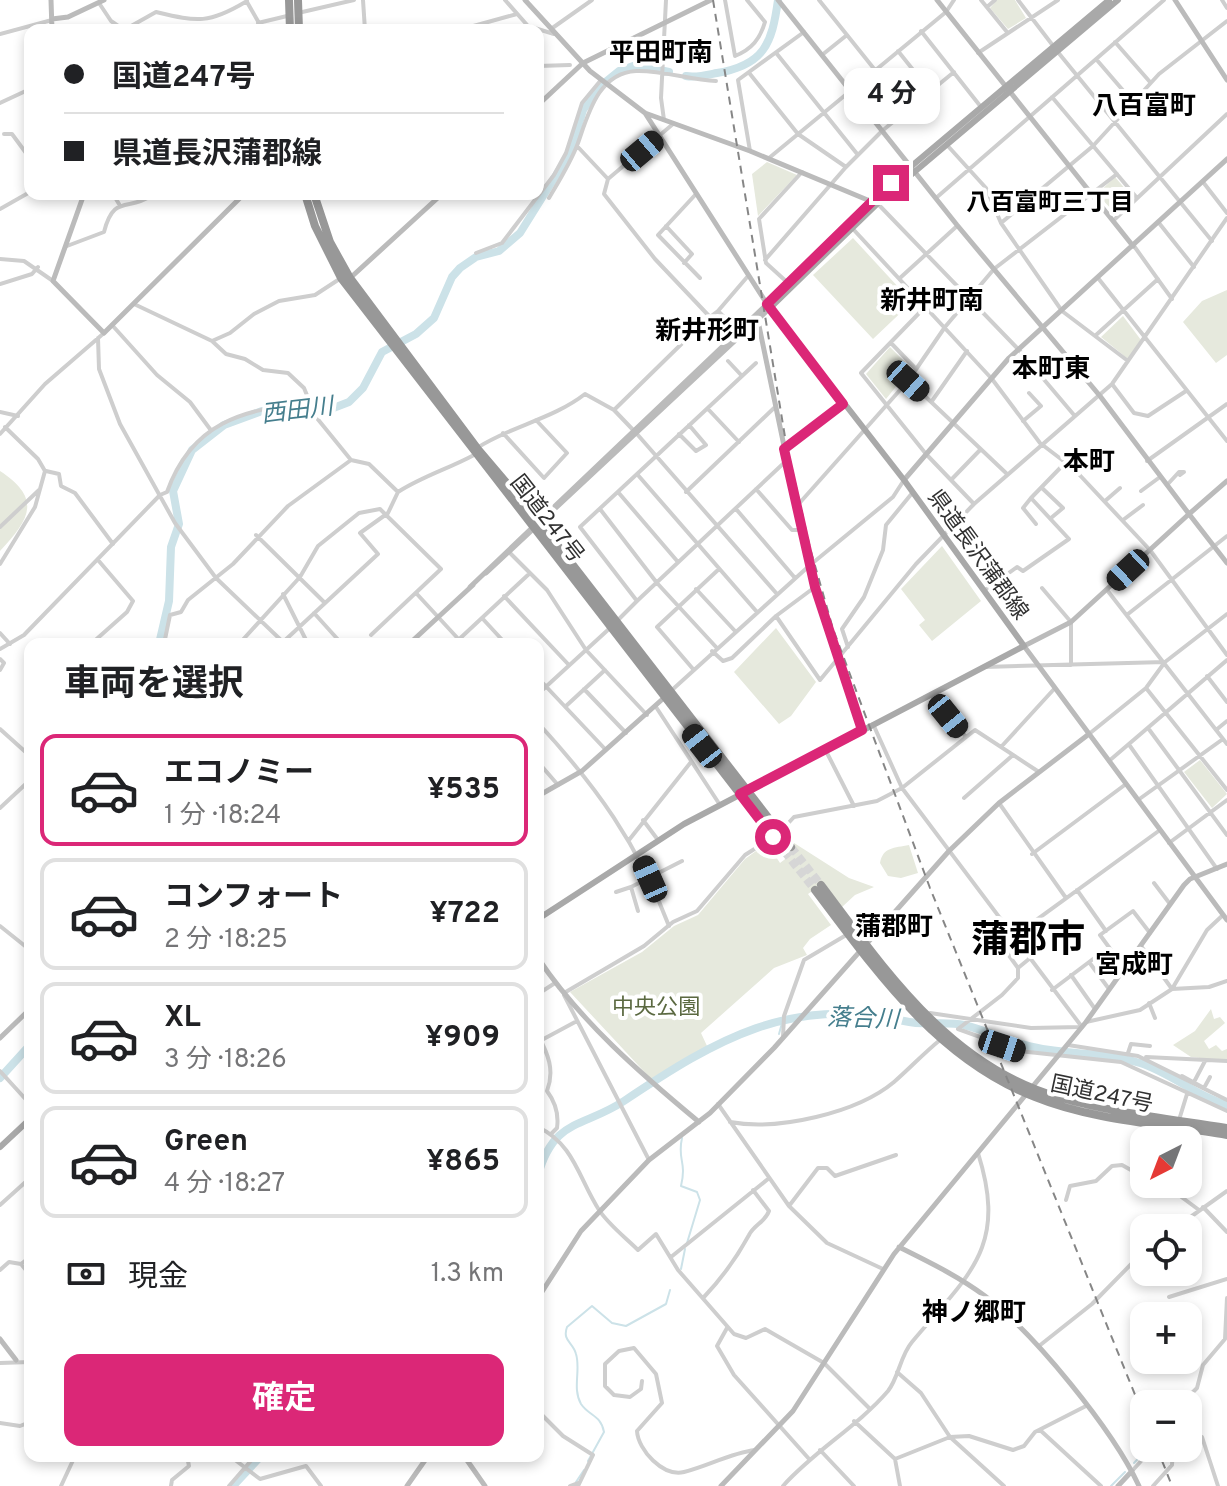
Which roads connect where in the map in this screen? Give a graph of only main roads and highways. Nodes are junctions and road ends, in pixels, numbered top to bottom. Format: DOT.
graph roads {
  1 [pos="289,0"];
  2 [pos="298,0"];
  3 [pos="1109,0"];
  4 [pos="1118,0"];
  5 [pos="294,14"];
  6 [pos="292,24"];
  7 [pos="297,24"];
  8 [pos="1055,49"];
  9 [pos="1008,88"];
  10 [pos="913,169"];
  11 [pos="307,200"];
  12 [pos="316,200"];
  13 [pos="874,202"];
  14 [pos="345,280"];
  15 [pos="769,306"];
  16 [pos="744,792"];
  17 [pos="788,849"];
  18 [pos="544,915"];
  19 [pos="864,947"];
  20 [pos="921,1016"];
  21 [pos="1030,1090"];
  22 [pos="1180,1123"];
  23 [pos="24,1125"];
  24 [pos="1227,1128"];
  25 [pos="1227,1135"];
  26 [pos="0,1147"];
  1 -- 5 [label="highway"];
  2 -- 5 [label="highway"];
  3 -- 8 [label="main road"];
  4 -- 8 [label="main road"];
  5 -- 6 [label="highway"];
  5 -- 7 [label="highway"];
  8 -- 9 [label="main road"];
  9 -- 10 [label="main road"];
  9 -- 10 [label="main road"];
  10 -- 13 [label="main road"];
  11 -- 14 [label="highway, 国道247号"];
  12 -- 14 [label="highway, 国道247号"];
  13 -- 15 [label="main road"];
  13 -- 15 [label="main road"];
  14 -- 16 [label="highway, 国道247号"];
  15 -- 16 [label="main road, 県道長沢蒲郡線"];
  16 -- 17 [label="highway, 国道247号"];
  16 -- 18 [label="main road, 県道長沢蒲郡線"];
  19 -- 19 [label="highway, 国道247号"];
  19 -- 20 [label="highway, 国道247号"];
  19 -- 20 [label="highway, 国道247号"];
  20 -- 21 [label="highway, 国道247号"];
  20 -- 21 [label="highway, 国道247号"];
  21 -- 22 [label="highway, 国道247号"];
  22 -- 24 [label="highway, 国道247号"];
  22 -- 25 [label="highway, 国道247号"];
  23 -- 26 [label="main road"];
}
